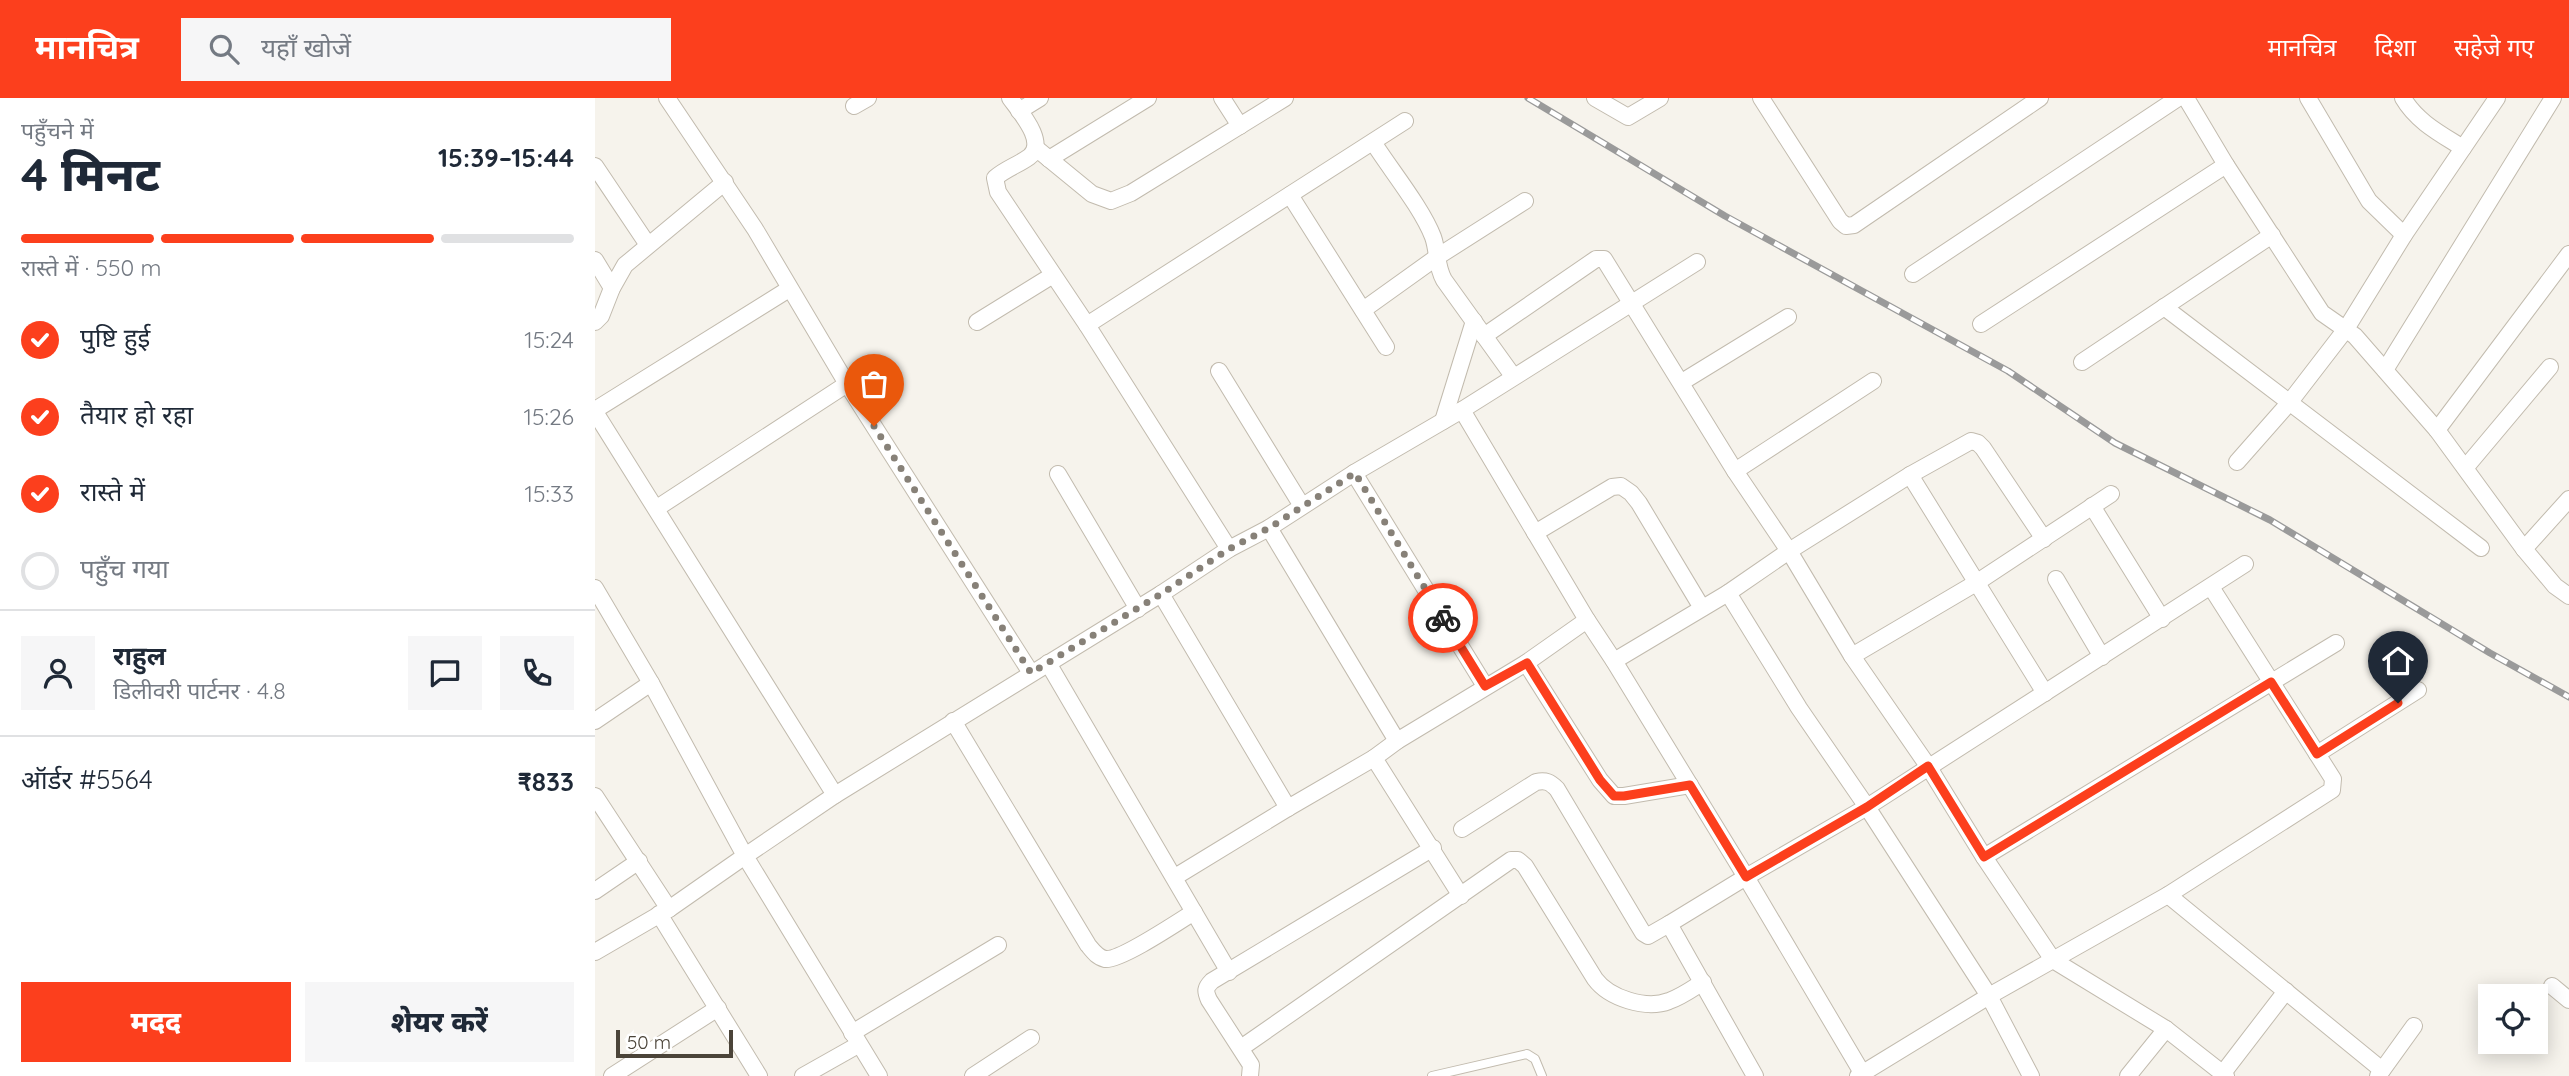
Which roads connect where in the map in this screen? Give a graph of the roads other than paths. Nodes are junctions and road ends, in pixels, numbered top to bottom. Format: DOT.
graph roads {
  1 [pos="667,98"];
  2 [pos="1040,98"];
  3 [pos="1148,98"];
  4 [pos="1222,98"];
  5 [pos="1285,98"];
  6 [pos="1595,98"];
  7 [pos="1660,98"];
  8 [pos="1761,98"];
  9 [pos="2040,98"];
  10 [pos="2178,98"];
  11 [pos="2186,98"];
  12 [pos="2308,98"];
  13 [pos="2403,98"];
  14 [pos="2497,98"];
  15 [pos="2553,98"];
  16 [pos="1015,104"];
  17 [pos="1405,121"];
  18 [pos="1240,126"];
  19 [pos="1373,142"];
  20 [pos="2463,148"];
  21 [pos="1043,154"];
  22 [pos="2226,165"];
  23 [pos="595,166"];
  24 [pos="725,182"];
  25 [pos="1290,195"];
  26 [pos="1525,201"];
  27 [pos="2404,234"];
  28 [pos="2272,235"];
  29 [pos="648,245"];
  30 [pos="2569,254"];
  31 [pos="1437,257"];
  32 [pos="595,260"];
  33 [pos="1697,262"];
  34 [pos="1913,274"];
  35 [pos="1053,275"];
  36 [pos="612,288"];
  37 [pos="789,289"];
  38 [pos="1633,303"];
  39 [pos="2164,307"];
  40 [pos="1363,310"];
  41 [pos="1787,317"];
  42 [pos="1474,321"];
  43 [pos="595,322"];
  44 [pos="977,322"];
  45 [pos="1981,324"];
  46 [pos="1087,325"];
  47 [pos="2346,329"];
  48 [pos="1484,336"];
  49 [pos="1386,347"];
  50 [pos="2083,362"];
  51 [pos="2550,367"];
  52 [pos="2385,370"];
  53 [pos="1219,372"];
  54 [pos="1513,376"];
  55 [pos="1873,381"];
  56 [pos="1682,382"];
  57 [pos="846,384"];
  58 [pos="2289,403"];
  59 [pos="1462,410"];
  60 [pos="595,411"];
  61 [pos="1443,421"];
  62 [pos="2437,430"];
  63 [pos="2237,462"];
  64 [pos="2466,467"];
  65 [pos="1735,471"];
  66 [pos="1355,473"];
  67 [pos="1058,474"];
  68 [pos="1910,475"];
  69 [pos="2111,494"];
  70 [pos="2569,499"];
  71 [pos="1302,506"];
  72 [pos="2092,506"];
  73 [pos="657,508"];
  74 [pos="1269,528"];
  75 [pos="1535,533"];
  76 [pos="2044,539"];
  77 [pos="2481,548"];
  78 [pos="1229,549"];
  79 [pos="2524,549"];
  80 [pos="1789,551"];
  81 [pos="2245,564"];
  82 [pos="2056,579"];
  83 [pos="1976,583"];
  84 [pos="2211,587"];
  85 [pos="595,588"];
  86 [pos="1728,593"];
  87 [pos="1161,594"];
  88 [pos="2569,596"];
  89 [pos="1138,608"];
  90 [pos="1702,608"];
  91 [pos="2162,619"];
  92 [pos="1587,620"];
  93 [pos="2336,643"];
  94 [pos="1852,656"];
  95 [pos="2102,657"];
  96 [pos="1614,661"];
  97 [pos="1048,663"];
  98 [pos="1527,663"];
  99 [pos="1031,673"];
  100 [pos="2271,682"];
  101 [pos="651,683"];
  102 [pos="1485,686"];
  103 [pos="2418,690"];
  104 [pos="2045,693"];
  105 [pos="595,720"];
  106 [pos="954,721"];
  107 [pos="1397,741"];
  108 [pos="2317,754"];
  109 [pos="1374,758"];
  110 [pos="1928,766"];
  111 [pos="1690,785"];
  112 [pos="835,795"];
  113 [pos="595,796"];
  114 [pos="1288,807"];
  115 [pos="1867,807"];
  116 [pos="1462,829"];
  117 [pos="1433,848"];
  118 [pos="745,856"];
  119 [pos="1984,857"];
  120 [pos="639,862"];
  121 [pos="1175,877"];
  122 [pos="1746,877"];
  123 [pos="595,891"];
  124 [pos="2168,894"];
  125 [pos="1461,896"];
  126 [pos="664,912"];
  127 [pos="1193,912"];
  128 [pos="1669,924"];
  129 [pos="998,945"];
  130 [pos="595,952"];
  131 [pos="2053,960"];
  132 [pos="1229,972"];
  133 [pos="1703,982"];
  134 [pos="2552,986"];
  135 [pos="2286,991"];
  136 [pos="1989,996"];
  137 [pos="2569,1000"];
  138 [pos="718,1008"];
  139 [pos="2414,1026"];
  140 [pos="2166,1029"];
  141 [pos="1031,1038"];
  142 [pos="855,1039"];
  143 [pos="1241,1048"];
  144 [pos="2380,1073"];
  145 [pos="1861,1075"];
  146 [pos="2225,1075"];
  147 [pos="612,1076"];
  148 [pos="759,1076"];
  149 [pos="803,1076"];
  150 [pos="879,1076"];
  151 [pos="973,1076"];
  152 [pos="1250,1076"];
  153 [pos="1432,1076"];
  154 [pos="1542,1076"];
  155 [pos="1755,1076"];
  156 [pos="2031,1076"];
  157 [pos="2128,1076"];
  1 -- 24 [label="street"];
  2 -- 16 [label="street"];
  3 -- 21 [label="street"];
  4 -- 18 [label="street"];
  5 -- 18 [label="street"];
  6 -- 7 [label="street"];
  8 -- 9 [label="street"];
  10 -- 34 [label="street"];
  11 -- 22 [label="street"];
  12 -- 27 [label="street"];
  13 -- 20 [label="street"];
  14 -- 20 [label="street"];
  15 -- 52 [label="street"];
  16 -- 21 [label="street"];
  17 -- 19 [label="street"];
  18 -- 21 [label="street"];
  19 -- 25 [label="street"];
  19 -- 31 [label="street"];
  20 -- 27 [label="street"];
  21 -- 35 [label="street"];
  22 -- 28 [label="street"];
  22 -- 45 [label="street"];
  23 -- 29 [label="street"];
  24 -- 29 [label="street"];
  24 -- 37 [label="street"];
  25 -- 40 [label="street"];
  25 -- 46 [label="street"];
  26 -- 31 [label="street"];
  27 -- 47 [label="street"];
  28 -- 39 [label="street"];
  28 -- 47 [label="street"];
  29 -- 36 [label="street"];
  30 -- 62 [label="street"];
  31 -- 40 [label="street"];
  31 -- 42 [label="street"];
  32 -- 36 [label="street"];
  33 -- 38 [label="street"];
  35 -- 44 [label="street"];
  35 -- 46 [label="street"];
  36 -- 43 [label="street"];
  37 -- 57 [label="street"];
  37 -- 60 [label="street"];
  38 -- 48 [label="street"];
  38 -- 54 [label="street"];
  38 -- 56 [label="street"];
  39 -- 50 [label="street"];
  39 -- 58 [label="street"];
  40 -- 49 [label="street"];
  41 -- 56 [label="street"];
  42 -- 48 [label="street"];
  42 -- 61 [label="street"];
  46 -- 78 [label="street"];
  47 -- 52 [label="street"];
  47 -- 58 [label="street"];
  48 -- 54 [label="street"];
  51 -- 64 [label="street"];
  52 -- 62 [label="street"];
  53 -- 71 [label="street"];
  54 -- 59 [label="street"];
  55 -- 65 [label="street"];
  56 -- 65 [label="street"];
  57 -- 73 [label="street"];
  57 -- 99 [label="street"];
  58 -- 63 [label="street"];
  58 -- 77 [label="street"];
  59 -- 61 [label="street"];
  59 -- 75 [label="street"];
  60 -- 73 [label="street"];
  61 -- 66 [label="street"];
  62 -- 64 [label="street"];
  64 -- 79 [label="street"];
  65 -- 80 [label="street"];
  66 -- 71 [label="street"];
  66 -- 102 [label="street"];
  67 -- 89 [label="street"];
  68 -- 76 [label="street"];
  68 -- 80 [label="street"];
  68 -- 83 [label="street"];
  69 -- 72 [label="street"];
  70 -- 79 [label="street"];
  71 -- 74 [label="street"];
  72 -- 76 [label="street"];
  72 -- 91 [label="street"];
  73 -- 112 [label="street"];
  74 -- 78 [label="street"];
  74 -- 107 [label="street"];
  75 -- 90 [label="street"];
  75 -- 92 [label="street"];
  76 -- 83 [label="street"];
  78 -- 87 [label="street"];
  79 -- 88 [label="street"];
  80 -- 86 [label="street"];
  80 -- 94 [label="street"];
  81 -- 84 [label="street"];
  82 -- 95 [label="street"];
  83 -- 94 [label="street"];
  83 -- 104 [label="street"];
  84 -- 91 [label="street"];
  84 -- 100 [label="street"];
  85 -- 101 [label="street"];
  86 -- 90 [label="street"];
  86 -- 115 [label="street"];
  87 -- 89 [label="street"];
  87 -- 114 [label="street"];
  89 -- 97 [label="street"];
  90 -- 96 [label="street"];
  91 -- 95 [label="street"];
  92 -- 96 [label="street"];
  92 -- 98 [label="street"];
  93 -- 100 [label="street"];
  94 -- 110 [label="street"];
  95 -- 104 [label="street"];
  96 -- 111 [label="street"];
  97 -- 99 [label="street"];
  97 -- 121 [label="street"];
  98 -- 102 [label="street"];
  98 -- 111 [label="street"];
  99 -- 106 [label="street"];
  100 -- 108 [label="street"];
  100 -- 119 [label="street"];
  101 -- 105 [label="street"];
  101 -- 118 [label="street"];
  102 -- 107 [label="street"];
  103 -- 108 [label="street"];
  104 -- 110 [label="street"];
  106 -- 112 [label="street"];
  106 -- 127 [label="street"];
  107 -- 109 [label="street"];
  108 -- 124 [label="street"];
  109 -- 114 [label="street"];
  109 -- 117 [label="street"];
  110 -- 115 [label="street"];
  110 -- 119 [label="street"];
  111 -- 122 [label="street"];
  112 -- 118 [label="street"];
  113 -- 120 [label="street"];
  114 -- 121 [label="street"];
  115 -- 122 [label="street"];
  115 -- 136 [label="street"];
  116 -- 128 [label="street"];
  117 -- 125 [label="street"];
  117 -- 132 [label="street"];
  118 -- 126 [label="street"];
  118 -- 142 [label="street"];
  119 -- 131 [label="street"];
  120 -- 123 [label="street"];
  120 -- 126 [label="street"];
  121 -- 127 [label="street"];
  122 -- 128 [label="street"];
  122 -- 145 [label="street"];
  124 -- 131 [label="street"];
  124 -- 135 [label="street"];
  125 -- 133 [label="street"];
  125 -- 143 [label="street"];
  126 -- 130 [label="street"];
  126 -- 138 [label="street"];
  127 -- 132 [label="street"];
  128 -- 133 [label="street"];
  129 -- 142 [label="street"];
  131 -- 136 [label="street"];
  131 -- 140 [label="street"];
  132 -- 143 [label="street"];
  133 -- 155 [label="street"];
  134 -- 137 [label="street"];
  135 -- 144 [label="street"];
  135 -- 146 [label="street"];
  136 -- 145 [label="street"];
  136 -- 156 [label="street"];
  138 -- 147 [label="street"];
  138 -- 148 [label="street"];
  139 -- 144 [label="street"];
  140 -- 146 [label="street"];
  140 -- 157 [label="street"];
  141 -- 151 [label="street"];
  142 -- 149 [label="street"];
  142 -- 150 [label="street"];
  143 -- 152 [label="street"];
  153 -- 154 [label="lane"];
}
